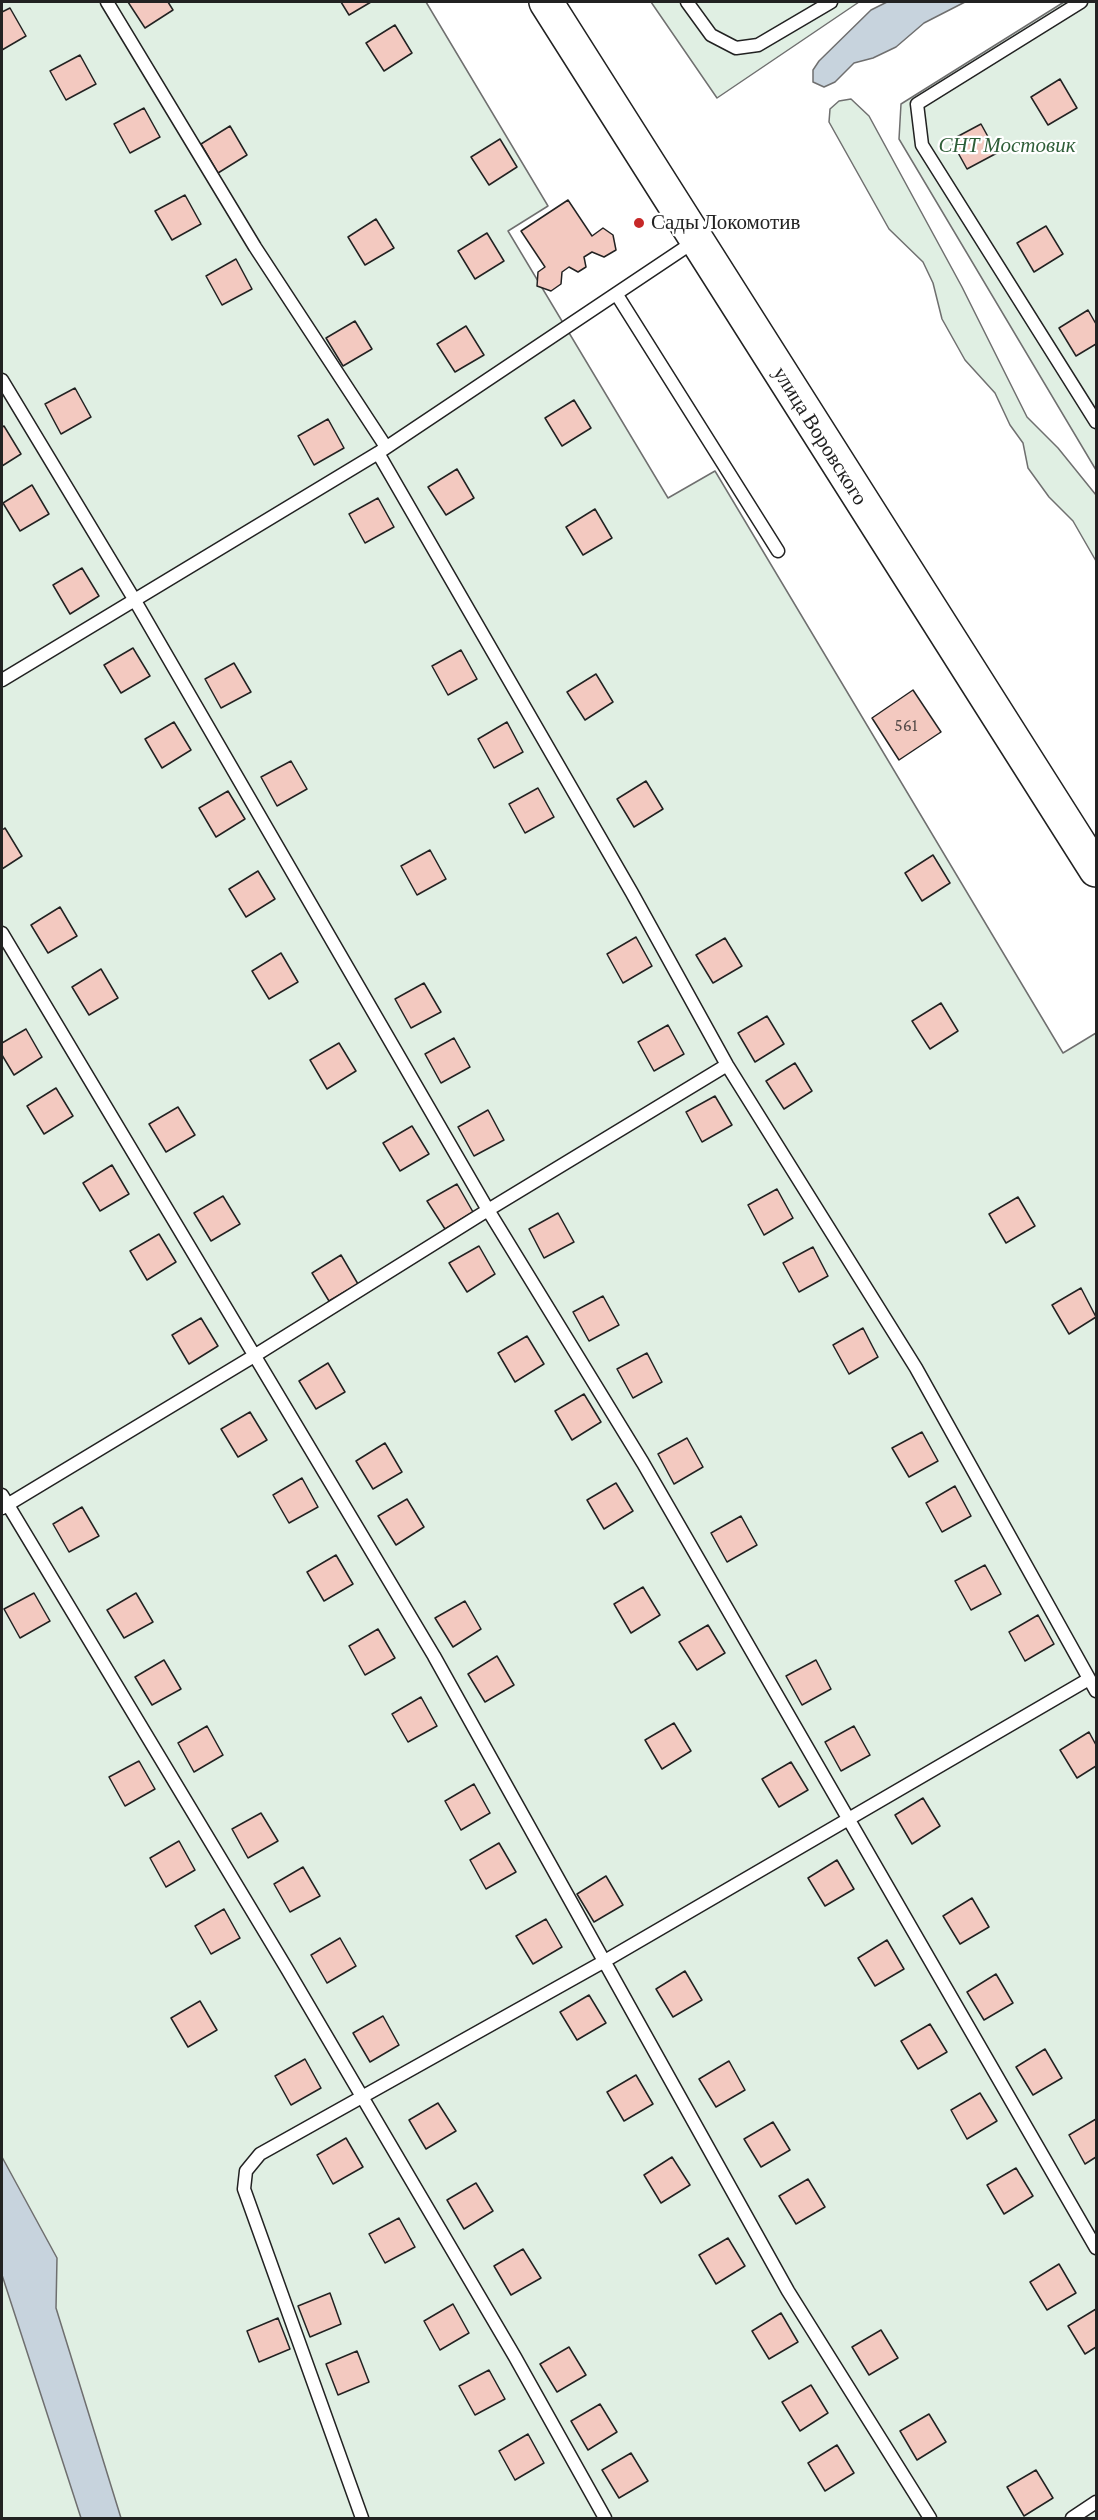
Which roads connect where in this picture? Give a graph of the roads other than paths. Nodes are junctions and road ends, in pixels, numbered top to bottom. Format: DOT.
graph roads {
  1 [pos="107,2"];
  2 [pos="546,2"];
  3 [pos="687,2"];
  4 [pos="831,2"];
  5 [pos="1080,2"];
  6 [pos="696,241"];
  7 [pos="617,295"];
  8 [pos="2,380"];
  9 [pos="1096,422"];
  10 [pos="382,450"];
  11 [pos="778,551"];
  12 [pos="134,600"];
  13 [pos="2,680"];
  14 [pos="1096,870"];
  15 [pos="2,933"];
  16 [pos="727,1065"];
  17 [pos="488,1210"];
  18 [pos="254,1356"];
  19 [pos="3,1503"];
  20 [pos="1089,1679"];
  21 [pos="1096,1691"];
  22 [pos="849,1819"];
  23 [pos="603,1962"];
  24 [pos="360,2097"];
  25 [pos="1096,2248"];
  26 [pos="1096,2502"];
  27 [pos="362,2518"];
  28 [pos="605,2518"];
  29 [pos="930,2518"];
  30 [pos="1072,2518"];
  1 -- 10 [label="lane"];
  2 -- 6 [label="main road, улица Воровского"];
  3 -- 4 [label="lane"];
  5 -- 9 [label="lane"];
  6 -- 7 [label="lane"];
  6 -- 14 [label="main road, улица Воровского"];
  7 -- 10 [label="lane"];
  7 -- 11 [label="lane"];
  8 -- 12 [label="lane"];
  10 -- 12 [label="lane"];
  10 -- 16 [label="lane"];
  12 -- 13 [label="lane"];
  12 -- 17 [label="lane"];
  15 -- 18 [label="lane"];
  16 -- 17 [label="lane"];
  16 -- 20 [label="lane"];
  17 -- 18 [label="lane"];
  17 -- 22 [label="lane"];
  18 -- 19 [label="lane"];
  18 -- 23 [label="lane"];
  19 -- 24 [label="lane"];
  20 -- 21 [label="lane"];
  20 -- 22 [label="lane"];
  22 -- 23 [label="lane"];
  22 -- 25 [label="lane"];
  23 -- 24 [label="lane"];
  23 -- 29 [label="lane"];
  24 -- 27 [label="lane"];
  24 -- 28 [label="lane"];
  26 -- 30 [label="lane"];
}
